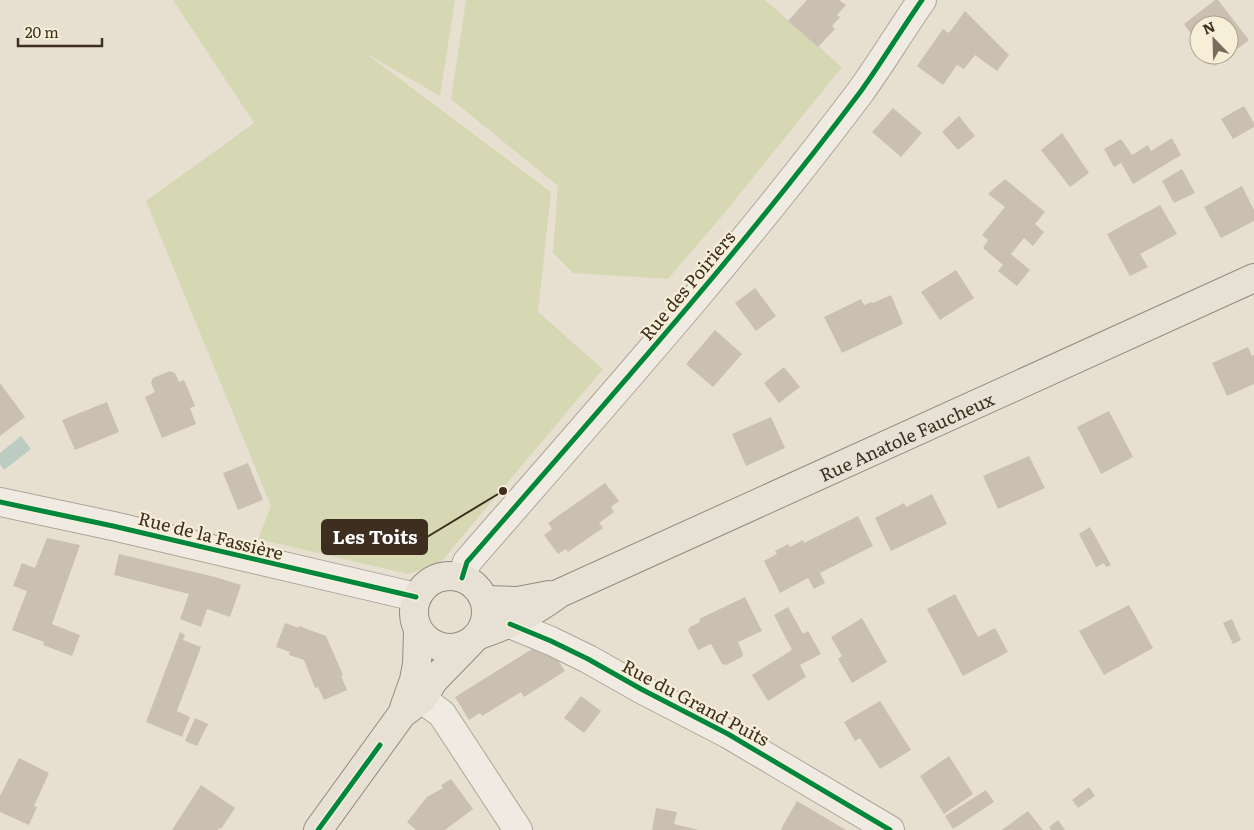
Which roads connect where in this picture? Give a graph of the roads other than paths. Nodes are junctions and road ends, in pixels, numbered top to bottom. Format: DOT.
graph roads {
  1 [pos="922,0"];
  2 [pos="1254,278"];
  3 [pos="0,502"];
  4 [pos="462,578"];
  5 [pos="560,593"];
  6 [pos="416,597"];
  7 [pos="485,600"];
  8 [pos="510,624"];
  9 [pos="418,631"];
  10 [pos="474,639"];
  11 [pos="412,707"];
  12 [pos="318,830"];
  13 [pos="518,830"];
  14 [pos="890,830"];
  1 -- 4 [label="street, Rue des Poiriers"];
  2 -- 5 [label="main road, Rue Anatole Faucheux"];
  3 -- 6 [label="street, Rue de la Fassière"];
  4 -- 6 [label="main road"];
  4 -- 7 [label="main road"];
  5 -- 7 [label="main road, Rue Anatole Faucheux"];
  5 -- 8 [label="main road, Rue Anatole Faucheux"];
  6 -- 9 [label="main road"];
  7 -- 10 [label="main road"];
  8 -- 10 [label="main road, Rue Anatole Faucheux"];
  8 -- 14 [label="street, Rue du Grand Puits"];
  9 -- 10 [label="main road"];
  9 -- 11 [label="main road"];
  10 -- 11 [label="main road"];
  11 -- 12 [label="main road"];
  11 -- 13 [label="street"];
}
